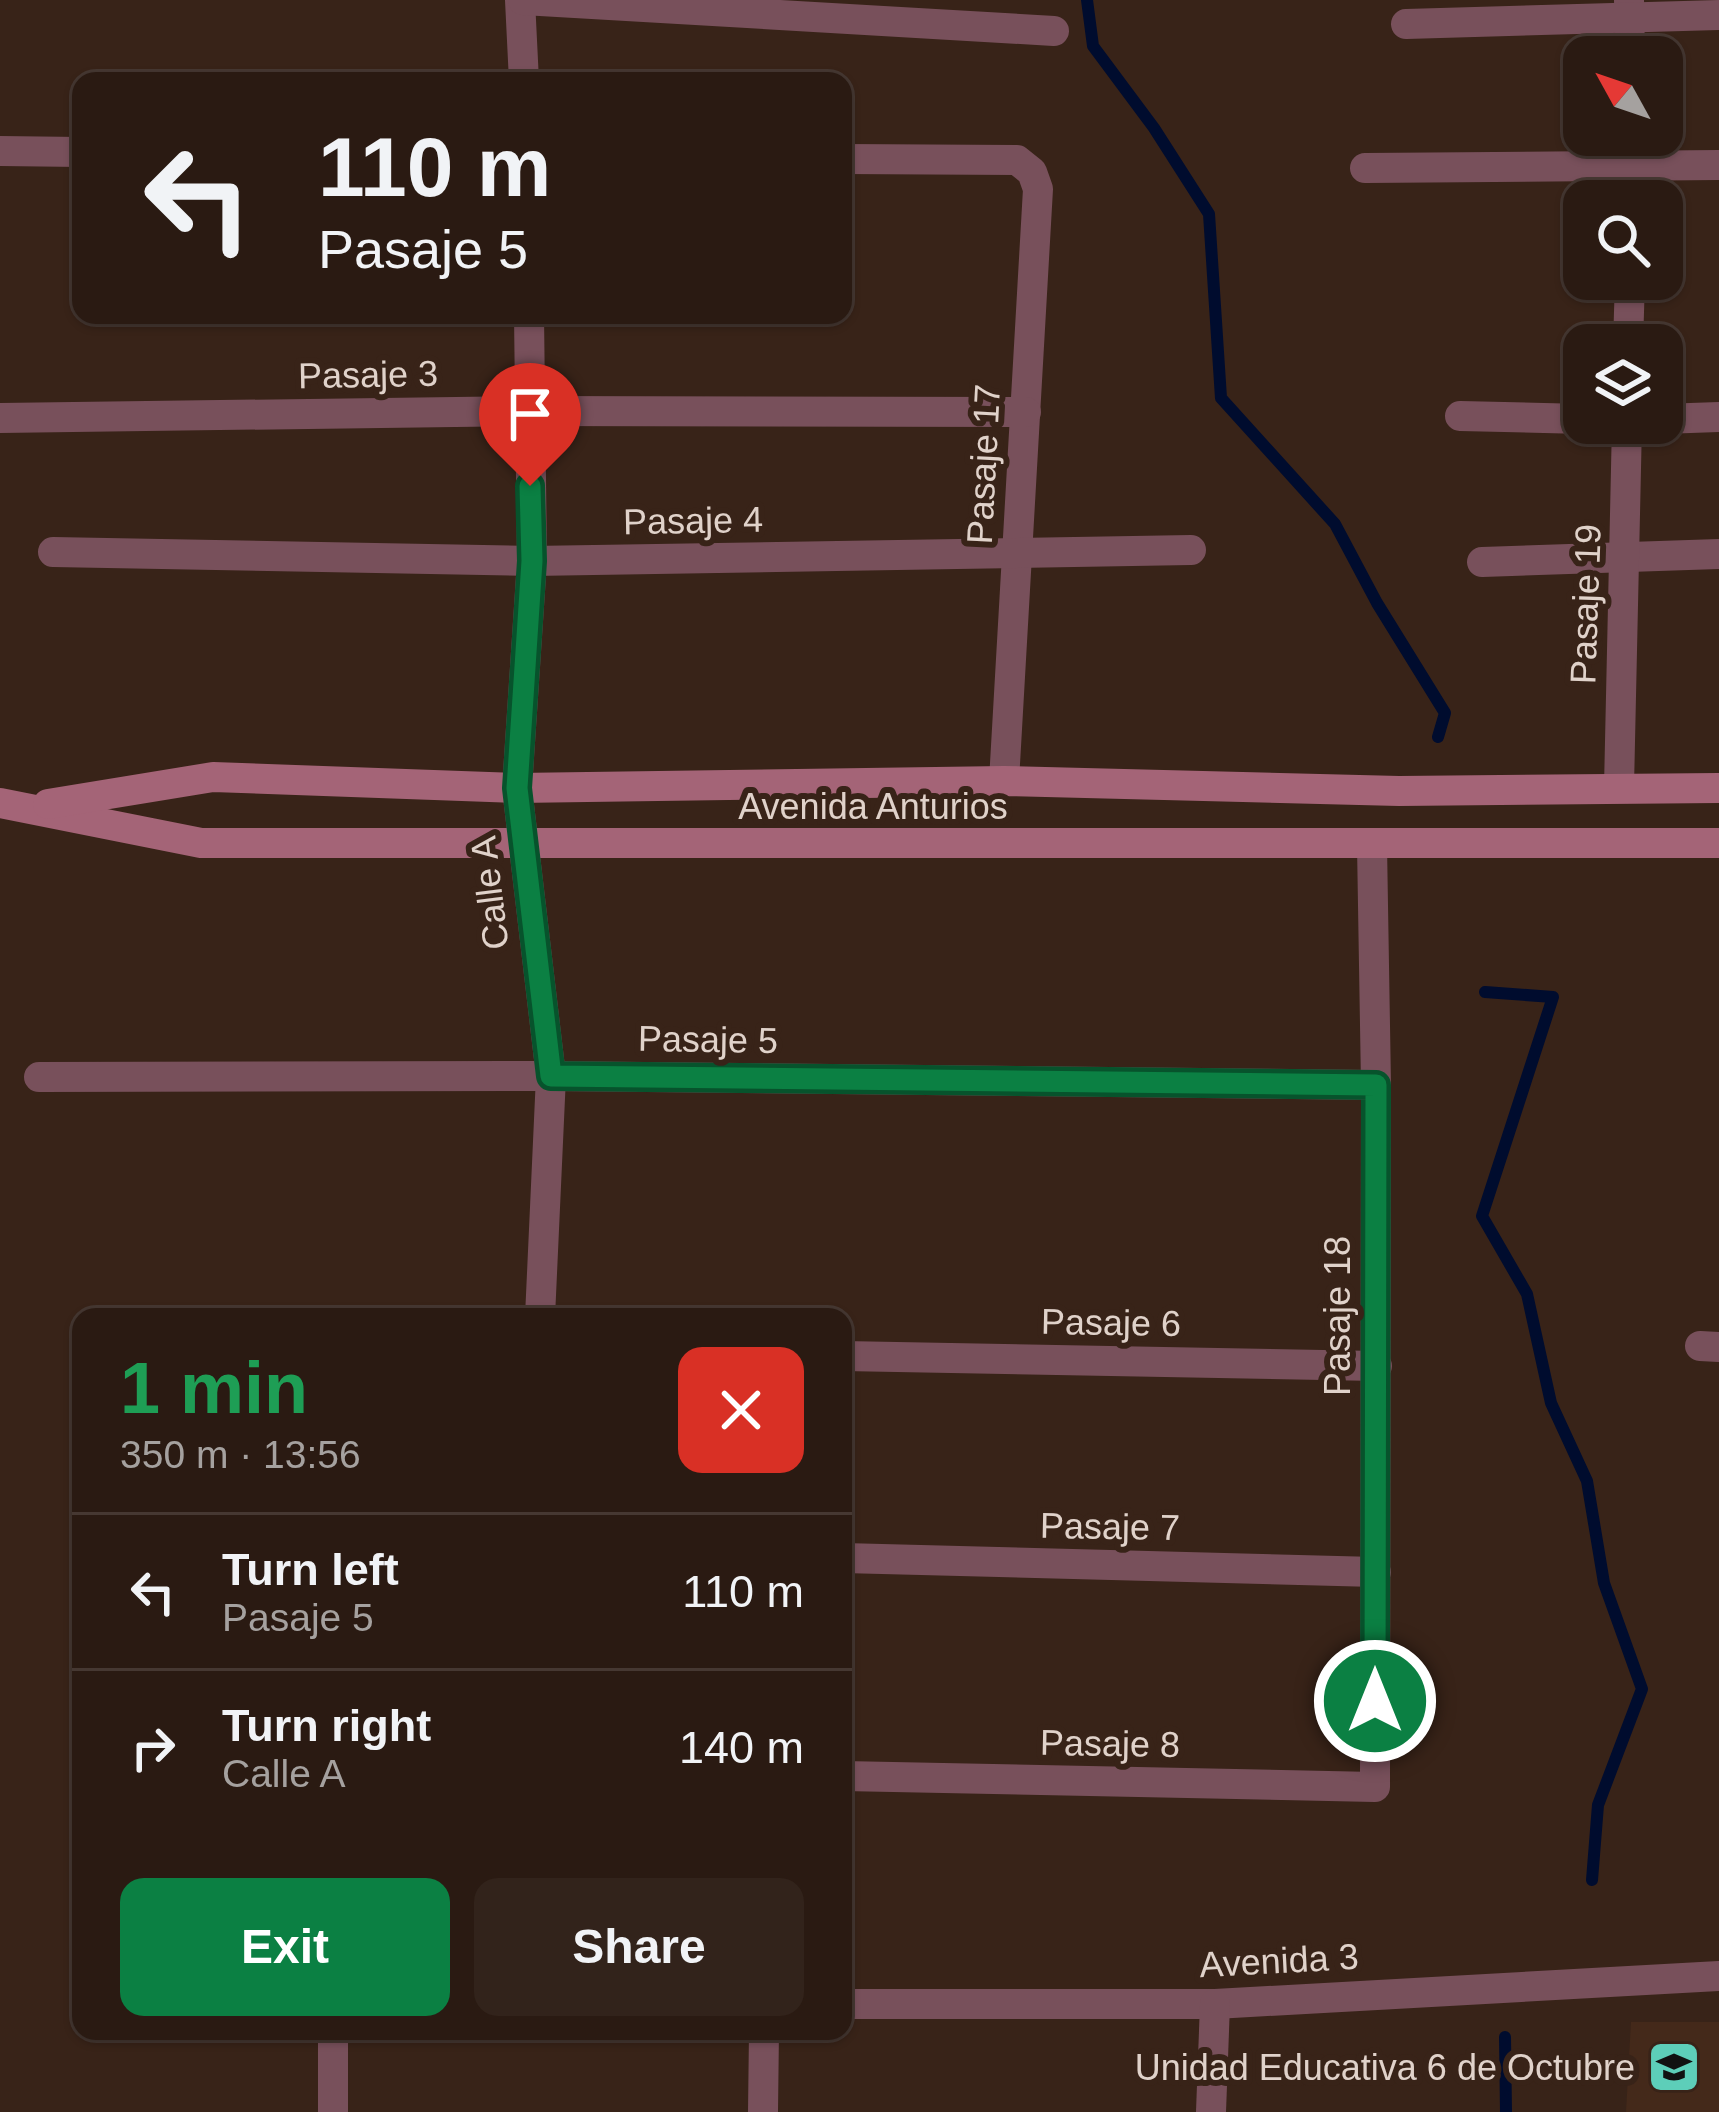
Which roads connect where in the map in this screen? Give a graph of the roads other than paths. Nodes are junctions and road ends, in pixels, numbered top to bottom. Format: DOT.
graph roads {
  1 [pos="522,0"];
  2 [pos="1629,8"];
  3 [pos="1719,15"];
  4 [pos="1406,24"];
  5 [pos="1054,31"];
  6 [pos="524,72"];
  7 [pos="0,151"];
  8 [pos="72,152"];
  9 [pos="1563,155"];
  10 [pos="1666,156"];
  11 [pos="852,159"];
  12 [pos="1719,165"];
  13 [pos="1365,168"];
  14 [pos="529,324"];
  15 [pos="529,411"];
  16 [pos="1026,412"];
  17 [pos="1460,416"];
  18 [pos="1719,417"];
  19 [pos="0,418"];
  20 [pos="1563,418"];
  21 [pos="1683,418"];
  22 [pos="1627,444"];
  23 [pos="1191,550"];
  24 [pos="53,552"];
  25 [pos="1017,553"];
  26 [pos="1719,554"];
  27 [pos="1627,557"];
  28 [pos="532,561"];
  29 [pos="1482,562"];
  30 [pos="1004,781"];
  31 [pos="1618,787"];
  32 [pos="517,788"];
  33 [pos="1719,788"];
  34 [pos="15,805"];
  35 [pos="1719,843"];
  36 [pos="1372,845"];
  37 [pos="522,846"];
  38 [pos="551,1076"];
  39 [pos="39,1078"];
  40 [pos="1376,1085"];
  41 [pos="540,1308"];
  42 [pos="852,1356"];
  43 [pos="1377,1366"];
  44 [pos="852,1558"];
  45 [pos="1376,1572"];
  46 [pos="852,1777"];
  47 [pos="1375,1786"];
  48 [pos="1719,1976"];
  49 [pos="852,2004"];
  50 [pos="1215,2004"];
  51 [pos="334,2040"];
  52 [pos="764,2040"];
  53 [pos="333,2112"];
  54 [pos="763,2112"];
  55 [pos="1211,2112"];
  1 -- 5 [label="street"];
  1 -- 6 [label="street"];
  2 -- 3 [label="street"];
  2 -- 4 [label="street"];
  7 -- 8 [label="street"];
  9 -- 13 [label="street"];
  10 -- 12 [label="street"];
  11 -- 16 [label="street, Pasaje 17"];
  14 -- 15 [label="street, Calle A"];
  15 -- 16 [label="street, Pasaje 3"];
  15 -- 19 [label="street, Pasaje 3"];
  15 -- 28 [label="street, Calle A"];
  16 -- 25 [label="street, Pasaje 17"];
  17 -- 20 [label="street"];
  18 -- 21 [label="street"];
  22 -- 27 [label="street, Pasaje 19"];
  23 -- 25 [label="street, Pasaje 4"];
  24 -- 28 [label="street, Pasaje 4"];
  25 -- 28 [label="street, Pasaje 4"];
  25 -- 30 [label="street, Pasaje 17"];
  26 -- 27 [label="street"];
  27 -- 29 [label="street"];
  27 -- 31 [label="street, Pasaje 19"];
  28 -- 32 [label="street, Calle A"];
  30 -- 31 [label="street, Avenida Anturios"];
  30 -- 32 [label="street, Avenida Anturios"];
  31 -- 33 [label="street, Avenida Anturios"];
  32 -- 34 [label="street, Avenida Anturios"];
  32 -- 37 [label="street, Calle A"];
  34 -- 37 [label="street, Avenida Anturios"];
  35 -- 36 [label="street, Avenida Anturios"];
  36 -- 37 [label="street, Avenida Anturios"];
  36 -- 40 [label="street, Pasaje 18"];
  37 -- 38 [label="street, Calle A"];
  38 -- 39 [label="street, Pasaje 5"];
  38 -- 40 [label="street, Pasaje 5"];
  38 -- 41 [label="street, Calle A"];
  40 -- 43 [label="street, Pasaje 18"];
  42 -- 43 [label="street, Pasaje 6"];
  43 -- 45 [label="street, Pasaje 18"];
  44 -- 45 [label="street, Pasaje 7"];
  45 -- 47 [label="street, Pasaje 18"];
  46 -- 47 [label="street, Pasaje 8"];
  48 -- 50 [label="street, Avenida 3"];
  49 -- 50 [label="street, Avenida 3"];
  50 -- 55 [label="street"];
  51 -- 53 [label="street"];
  52 -- 54 [label="street"];
}
